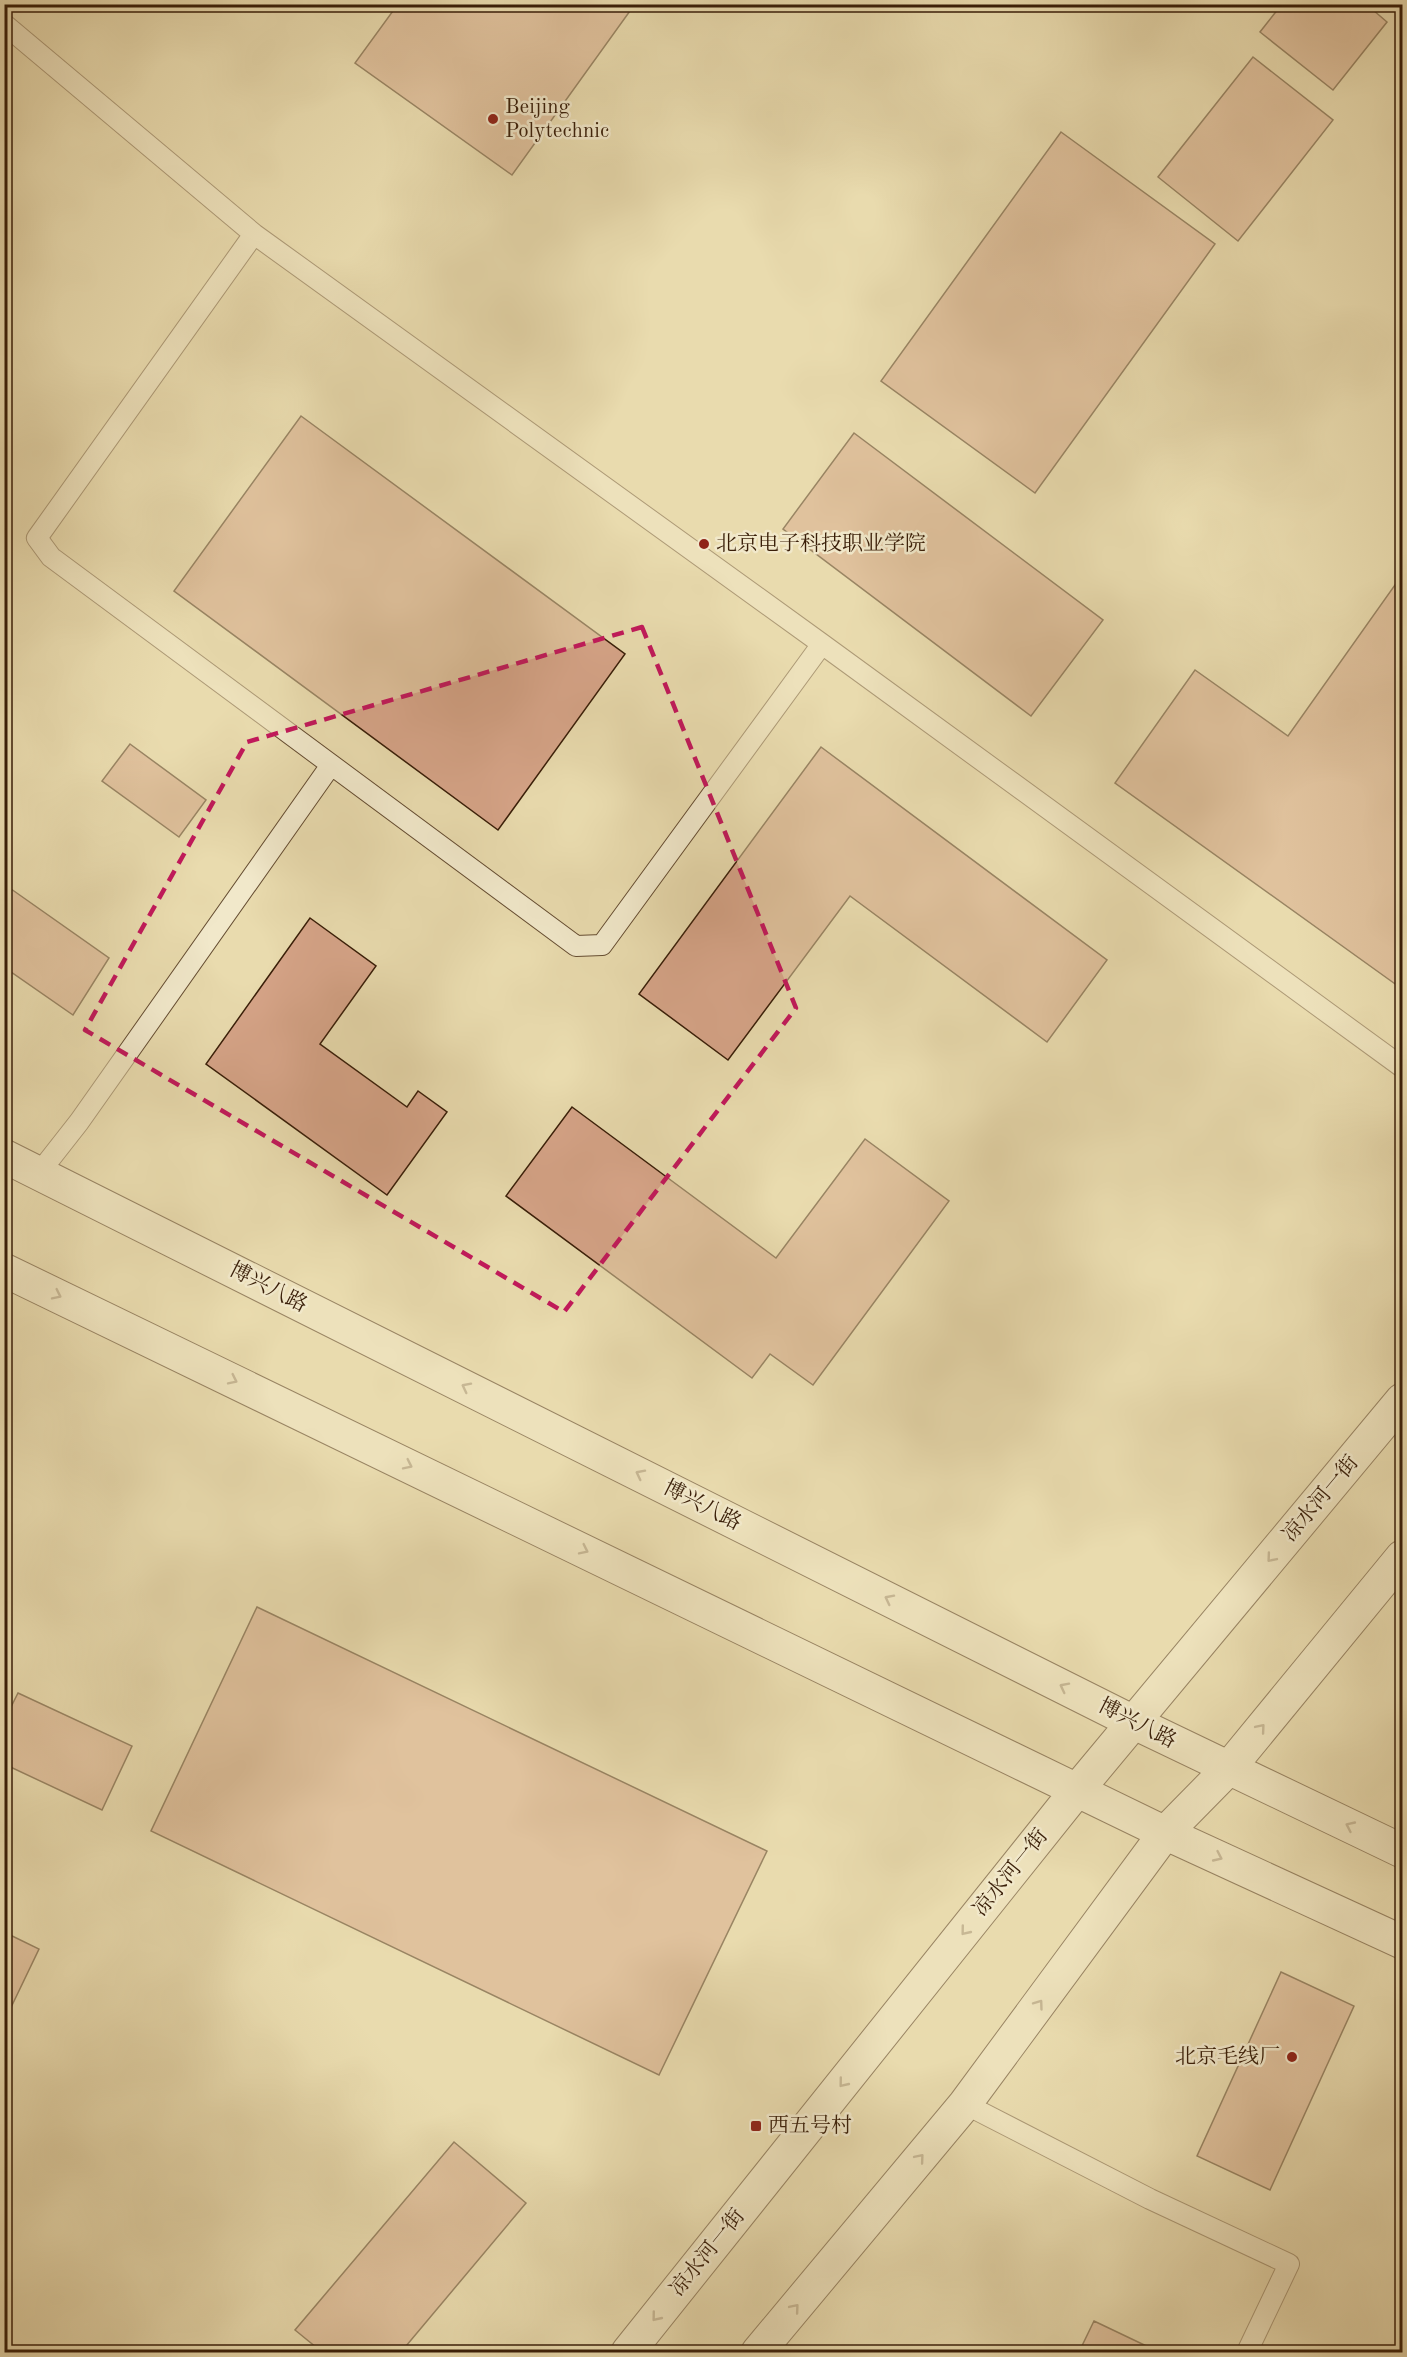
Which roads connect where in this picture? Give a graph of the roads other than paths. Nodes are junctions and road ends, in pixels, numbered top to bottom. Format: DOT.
graph roads {
  1 [pos="4,24"];
  2 [pos="254,234"];
  3 [pos="822,644"];
  4 [pos="331,765"];
  5 [pos="1402,1066"];
  6 [pos="4,1156"];
  7 [pos="39,1173"];
  8 [pos="4,1270"];
  9 [pos="1402,1400"];
  10 [pos="1402,1557"];
  11 [pos="1135,1723"];
  12 [pos="1228,1769"];
  13 [pos="1078,1789"];
  14 [pos="1164,1833"];
  15 [pos="1402,1851"];
  16 [pos="1402,1942"];
  17 [pos="965,2104"];
  18 [pos="628,2352"];
  19 [pos="758,2352"];
  20 [pos="1247,2352"];
  1 -- 2 [label="lane"];
  2 -- 3 [label="lane"];
  2 -- 4 [label="lane"];
  3 -- 4 [label="lane"];
  3 -- 5 [label="lane"];
  4 -- 7 [label="lane"];
  6 -- 7 [label="main road, 博兴八路"];
  11 -- 7 [label="main road, 博兴八路, one-way"];
  8 -- 13 [label="main road, one-way"];
  9 -- 11 [label="main road, 凉水河一街, one-way"];
  12 -- 10 [label="main road, one-way"];
  11 -- 12 [label="main road, 博兴八路"];
  11 -- 13 [label="main road, 凉水河一街"];
  12 -- 14 [label="main road"];
  15 -- 12 [label="main road, 博兴八路, one-way"];
  13 -- 14 [label="main road"];
  13 -- 18 [label="main road, 凉水河一街, one-way"];
  14 -- 16 [label="main road, one-way"];
  17 -- 14 [label="main road, one-way"];
  19 -- 17 [label="main road, one-way"];
  17 -- 20 [label="lane"];
}
